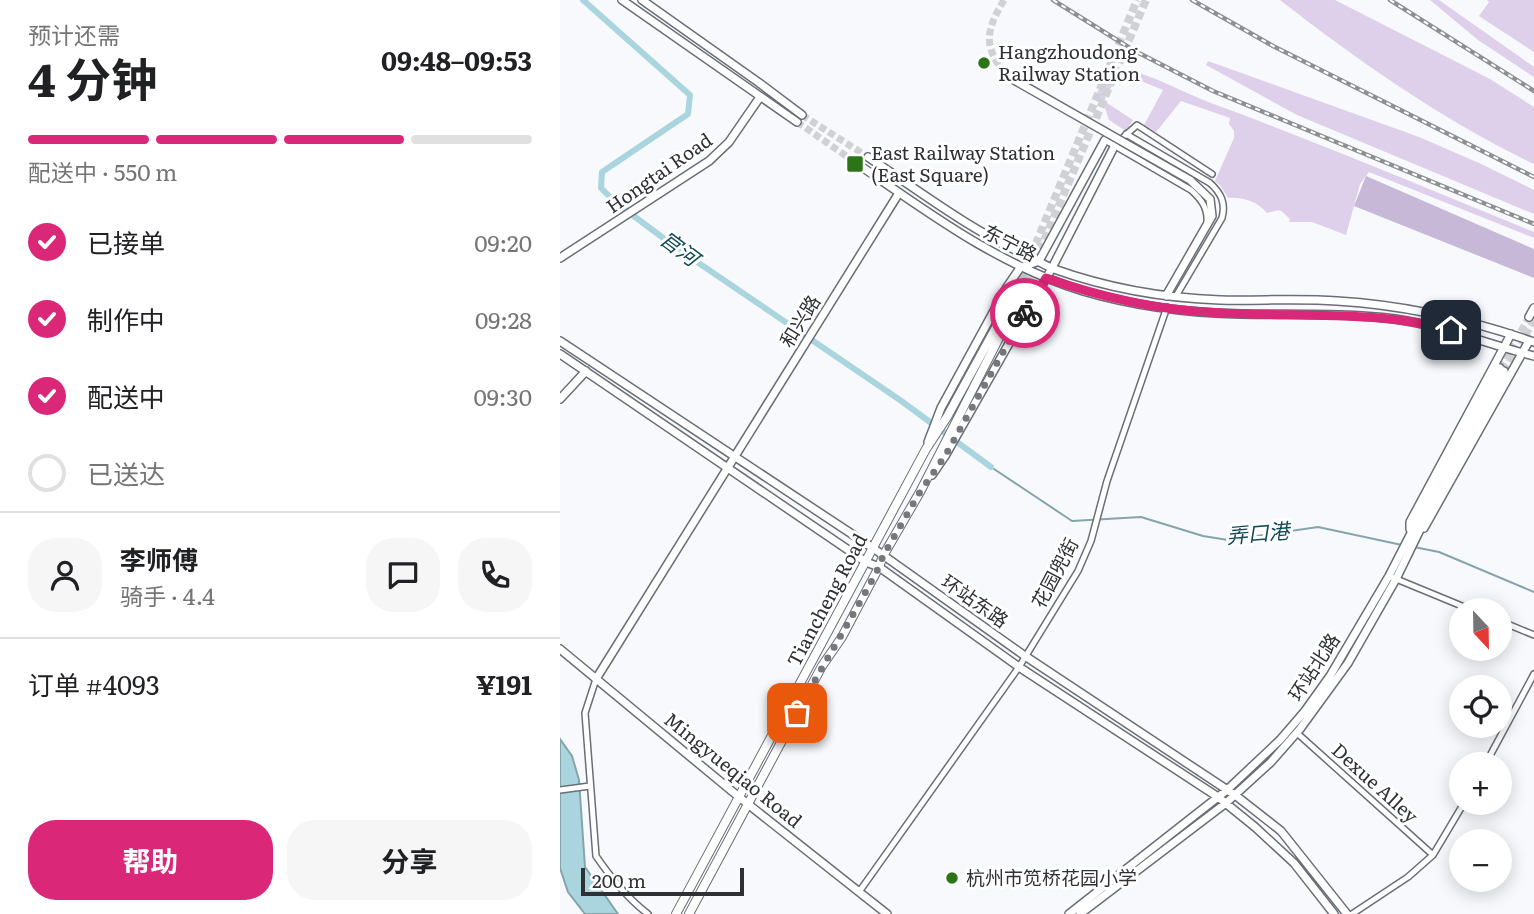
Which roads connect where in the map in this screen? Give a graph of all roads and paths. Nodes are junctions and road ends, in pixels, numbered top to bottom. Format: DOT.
graph roads {
  1 [pos="622,0"];
  2 [pos="642,0"];
  3 [pos="1007,76"];
  4 [pos="760,97"];
  5 [pos="1126,134"];
  6 [pos="1105,140"];
  7 [pos="1115,145"];
  8 [pos="868,157"];
  9 [pos="862,167"];
  10 [pos="1212,174"];
  11 [pos="899,193"];
  12 [pos="1206,227"];
  13 [pos="560,258"];
  14 [pos="1039,261"];
  15 [pos="1020,268"];
  16 [pos="1052,268"];
  17 [pos="1046,278"];
  18 [pos="1166,296"];
  19 [pos="1176,296"];
  20 [pos="1167,307"];
  21 [pos="1534,308"];
  22 [pos="1529,317"];
  23 [pos="1511,334"];
  24 [pos="560,341"];
  25 [pos="1532,342"];
  26 [pos="1504,346"];
  27 [pos="1523,353"];
  28 [pos="560,354"];
  29 [pos="1534,356"];
  30 [pos="586,371"];
  31 [pos="560,399"];
  32 [pos="942,416"];
  33 [pos="957,428"];
  34 [pos="926,449"];
  35 [pos="734,455"];
  36 [pos="729,466"];
  37 [pos="1408,537"];
  38 [pos="1417,537"];
  39 [pos="873,548"];
  40 [pos="883,556"];
  41 [pos="866,562"];
  42 [pos="879,567"];
  43 [pos="1393,578"];
  44 [pos="1449,601"];
  45 [pos="1512,626"];
  46 [pos="1534,635"];
  47 [pos="560,649"];
  48 [pos="1025,656"];
  49 [pos="1019,667"];
  50 [pos="1534,674"];
  51 [pos="596,679"];
  52 [pos="1297,733"];
  53 [pos="1492,752"];
  54 [pos="590,786"];
  55 [pos="560,790"];
  56 [pos="1227,790"];
  57 [pos="1235,795"];
  58 [pos="739,797"];
  59 [pos="1218,797"];
  60 [pos="1226,803"];
  61 [pos="749,804"];
  62 [pos="1457,815"];
  63 [pos="1433,855"];
  64 [pos="859,892"];
  65 [pos="649,914"];
  66 [pos="676,914"];
  67 [pos="689,914"];
  68 [pos="887,914"];
  69 [pos="1069,914"];
  70 [pos="1080,914"];
  71 [pos="1334,914"];
  72 [pos="1350,914"];
  1 -- 4 [label="main road"];
  2 -- 4 [label="main road"];
  3 -- 12 [label="main road, bridge"];
  4 -- 13 [label="main road, Hongtai Road"];
  5 -- 7 [label="street"];
  5 -- 10 [label="street"];
  5 -- 19 [label="street"];
  6 -- 7 [label="street"];
  6 -- 14 [label="main road"];
  7 -- 12 [label="street"];
  7 -- 16 [label="main road, Tiancheng Road"];
  8 -- 14 [label="main road, 东宁路"];
  9 -- 11 [label="main road, 东宁路"];
  11 -- 15 [label="main road, 东宁路"];
  11 -- 35 [label="main road, 和兴路"];
  12 -- 18 [label="main road"];
  14 -- 15 [label="main road"];
  14 -- 16 [label="main road, 东宁路"];
  15 -- 17 [label="main road, 东宁路"];
  15 -- 32 [label="main road, Tiancheng Road"];
  16 -- 17 [label="main road, Tiancheng Road"];
  16 -- 18 [label="main road, 东宁路"];
  17 -- 20 [label="main road, 东宁路"];
  17 -- 33 [label="main road, Tiancheng Road"];
  18 -- 19 [label="main road, 东宁路"];
  19 -- 23 [label="main road, 东宁路"];
  20 -- 26 [label="main road, 东宁路"];
  20 -- 48 [label="street, 花园兜街"];
  21 -- 22 [label="main road"];
  23 -- 25 [label="main road, 东宁路"];
  23 -- 26 [label="main road"];
  24 -- 35 [label="main road, 环站东路"];
  25 -- 27 [label="main road"];
  26 -- 27 [label="main road, 东宁路"];
  26 -- 37 [label="main road"];
  27 -- 29 [label="main road, 东宁路"];
  27 -- 38 [label="main road"];
  28 -- 30 [label="main road, 环站东路"];
  30 -- 31 [label="main road"];
  30 -- 36 [label="main road, 环站东路"];
  32 -- 33 [label="main road, Tiancheng Road"];
  32 -- 34 [label="main road, Tiancheng Road"];
  32 -- 34 [label="main road, Tiancheng Road"];
  33 -- 40 [label="main road, Tiancheng Road"];
  34 -- 39 [label="main road, Tiancheng Road"];
  35 -- 36 [label="main road, 和兴路"];
  35 -- 39 [label="main road, 环站东路"];
  36 -- 41 [label="main road, 环站东路"];
  36 -- 51 [label="main road, 和兴路"];
  37 -- 38 [label="main road, 环站北路"];
  37 -- 43 [label="main road, 环站北路"];
  38 -- 43 [label="main road, 环站北路"];
  39 -- 40 [label="main road, 环站东路"];
  39 -- 41 [label="main road, Tiancheng Road"];
  40 -- 42 [label="main road, Tiancheng Road"];
  40 -- 48 [label="main road, 环站东路"];
  41 -- 42 [label="main road, 环站东路"];
  41 -- 58 [label="main road, Tiancheng Road"];
  42 -- 49 [label="main road, 环站东路"];
  42 -- 61 [label="main road, Tiancheng Road"];
  43 -- 44 [label="street"];
  43 -- 52 [label="main road, 环站北路"];
  43 -- 56 [label="main road, 环站北路"];
  45 -- 46 [label="street"];
  47 -- 51 [label="main road, Mingyueqiao Road"];
  48 -- 49 [label="street, 花园兜街"];
  48 -- 56 [label="main road, 环站东路"];
  49 -- 59 [label="main road, 环站东路"];
  49 -- 64 [label="street, 花园兜街"];
  50 -- 53 [label="street"];
  51 -- 54 [label="street"];
  51 -- 58 [label="main road, Mingyueqiao Road"];
  52 -- 57 [label="main road, 环站北路"];
  52 -- 63 [label="street, Dexue Alley"];
  54 -- 55 [label="street"];
  54 -- 65 [label="street"];
  56 -- 57 [label="main road, 环站东路"];
  56 -- 59 [label="main road, 环站北路"];
  57 -- 60 [label="main road, 环站北路"];
  57 -- 72 [label="main road, 环站东路"];
  58 -- 61 [label="main road, Mingyueqiao Road"];
  58 -- 66 [label="main road, Tiancheng Road"];
  59 -- 60 [label="main road, 环站东路"];
  59 -- 69 [label="main road, 环站北路"];
  60 -- 70 [label="main road, 环站北路"];
  60 -- 71 [label="main road, 环站东路"];
  61 -- 64 [label="main road, Mingyueqiao Road"];
  61 -- 67 [label="main road, Tiancheng Road"];
  62 -- 63 [label="street"];
  63 -- 72 [label="street"];
  64 -- 68 [label="main road, Mingyueqiao Road"];
}
